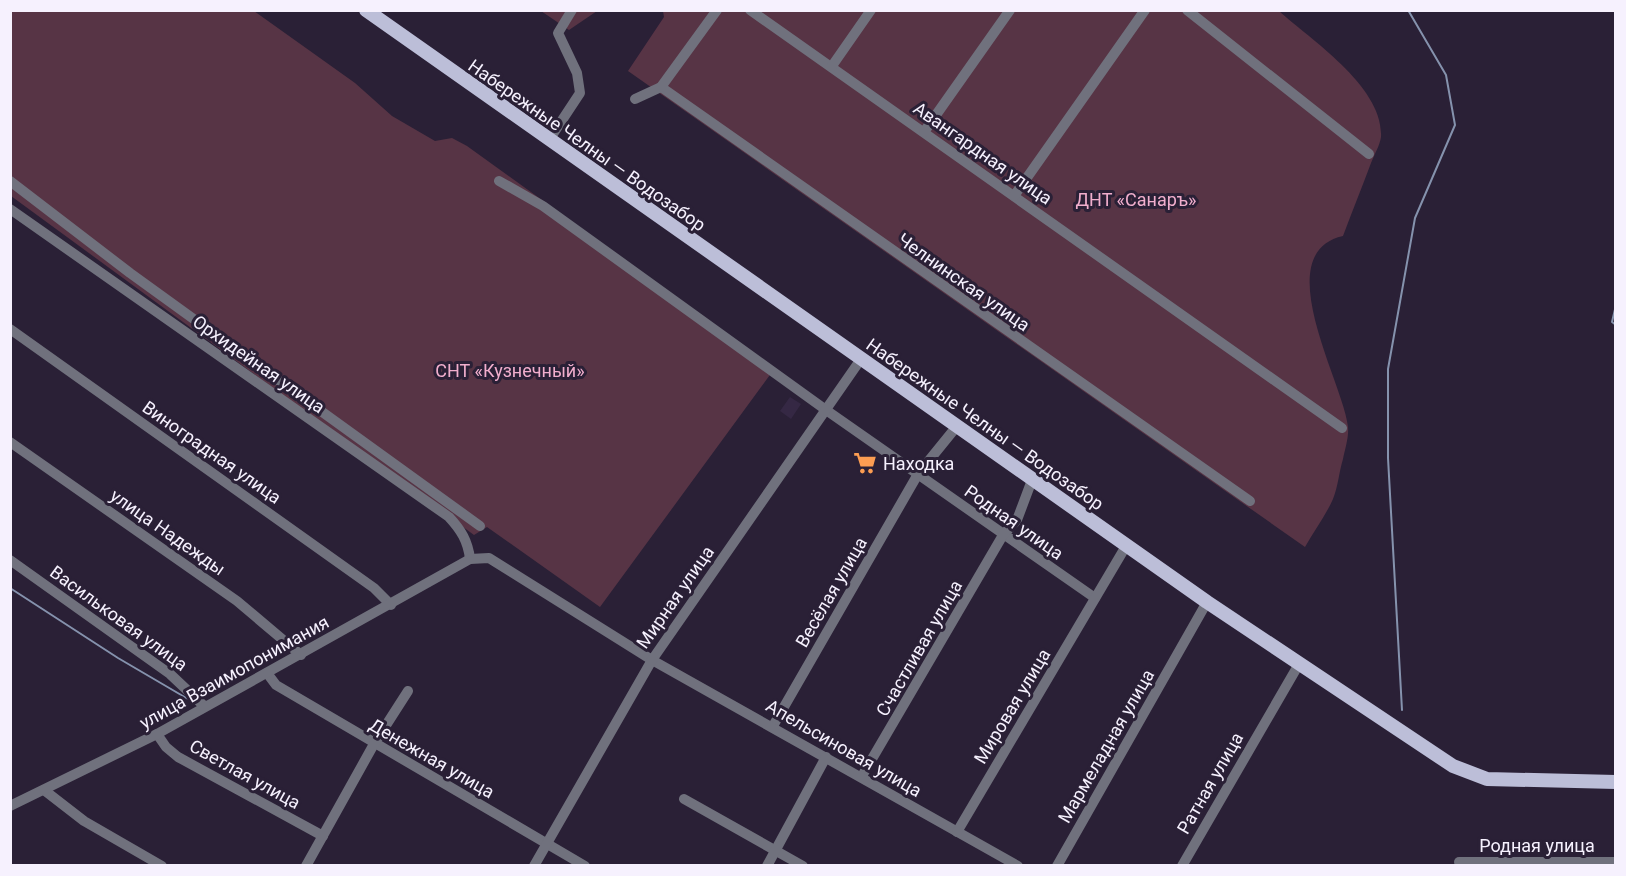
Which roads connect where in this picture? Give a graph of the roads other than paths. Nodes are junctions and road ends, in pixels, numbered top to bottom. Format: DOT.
graph roads {
  1 [pos="366,10"];
  2 [pos="572,10"];
  3 [pos="717,10"];
  4 [pos="750,10"];
  5 [pos="871,10"];
  6 [pos="1010,10"];
  7 [pos="1145,10"];
  8 [pos="1187,10"];
  9 [pos="832,66"];
  10 [pos="661,87"];
  11 [pos="635,99"];
  12 [pos="924,132"];
  13 [pos="549,140"];
  14 [pos="1369,154"];
  15 [pos="499,181"];
  16 [pos="10,182"];
  17 [pos="1014,196"];
  18 [pos="10,209"];
  19 [pos="10,329"];
  20 [pos="861,359"];
  21 [pos="826,410"];
  22 [pos="957,426"];
  23 [pos="1342,428"];
  24 [pos="10,442"];
  25 [pos="918,474"];
  26 [pos="1032,480"];
  27 [pos="1251,501"];
  28 [pos="480,526"];
  29 [pos="1003,535"];
  30 [pos="1126,546"];
  31 [pos="470,559"];
  32 [pos="10,560"];
  33 [pos="1095,598"];
  34 [pos="1207,602"];
  35 [pos="391,605"];
  36 [pos="301,655"];
  37 [pos="651,660"];
  38 [pos="1299,664"];
  39 [pos="267,673"];
  40 [pos="408,691"];
  41 [pos="204,706"];
  42 [pos="773,726"];
  43 [pos="157,734"];
  44 [pos="374,744"];
  45 [pos="826,757"];
  46 [pos="862,776"];
  47 [pos="1616,782"];
  48 [pos="44,790"];
  49 [pos="684,799"];
  50 [pos="10,806"];
  51 [pos="957,832"];
  52 [pos="322,836"];
  53 [pos="547,844"];
  54 [pos="776,850"];
  55 [pos="1459,862"];
  56 [pos="1616,862"];
  57 [pos="162,866"];
  58 [pos="306,866"];
  59 [pos="534,866"];
  60 [pos="585,866"];
  61 [pos="767,866"];
  62 [pos="803,866"];
  63 [pos="1018,866"];
  64 [pos="1057,866"];
  65 [pos="1182,866"];
  1 -- 13 [label="main road, Набережные Челны — Водозабор"];
  2 -- 13 [label="street"];
  3 -- 10 [label="street"];
  4 -- 9 [label="street, Авангардная улица"];
  5 -- 9 [label="street"];
  6 -- 12 [label="street"];
  7 -- 17 [label="street"];
  8 -- 14 [label="street"];
  9 -- 12 [label="street, Авангардная улица"];
  10 -- 11 [label="street"];
  10 -- 27 [label="street, Челнинская улица"];
  12 -- 17 [label="street, Авангардная улица"];
  13 -- 20 [label="main road, Набережные Челны — Водозабор"];
  15 -- 21 [label="street, Родная улица"];
  16 -- 28 [label="street"];
  17 -- 23 [label="street, Авангардная улица"];
  18 -- 31 [label="street, Орхидейная улица"];
  19 -- 35 [label="street, Виноградная улица"];
  20 -- 21 [label="street, Мирная улица"];
  20 -- 22 [label="main road, Набережные Челны — Водозабор"];
  21 -- 25 [label="street, Родная улица"];
  21 -- 37 [label="street, Мирная улица"];
  22 -- 25 [label="street, Весёлая улица"];
  22 -- 26 [label="main road, Набережные Челны — Водозабор"];
  24 -- 36 [label="street, улица Надежды"];
  25 -- 29 [label="street, Родная улица"];
  25 -- 42 [label="street, Весёлая улица"];
  26 -- 29 [label="street, Счастливая улица"];
  26 -- 30 [label="main road, Набережные Челны — Водозабор"];
  29 -- 33 [label="street, Родная улица"];
  29 -- 46 [label="street, Счастливая улица"];
  30 -- 33 [label="street, Мировая улица"];
  30 -- 34 [label="main road, Набережные Челны — Водозабор"];
  31 -- 35 [label="street, улица Взаимопонимания"];
  31 -- 37 [label="street, Апельсиновая улица"];
  32 -- 41 [label="street, Васильковая улица"];
  33 -- 51 [label="street, Мировая улица"];
  34 -- 38 [label="main road, Набережные Челны — Водозабор"];
  34 -- 64 [label="street, Мармеладная улица"];
  35 -- 36 [label="street, улица Взаимопонимания"];
  36 -- 39 [label="street, улица Взаимопонимания"];
  37 -- 42 [label="street, Апельсиновая улица"];
  37 -- 53 [label="street, Мирная улица"];
  38 -- 47 [label="main road, Набережные Челны — Водозабор"];
  38 -- 65 [label="street, Ратная улица"];
  39 -- 41 [label="street, улица Взаимопонимания"];
  39 -- 44 [label="street, Денежная улица"];
  40 -- 44 [label="street"];
  41 -- 43 [label="street, улица Взаимопонимания"];
  42 -- 45 [label="street, Апельсиновая улица"];
  43 -- 48 [label="street, улица Взаимопонимания"];
  43 -- 52 [label="street, Светлая улица"];
  44 -- 52 [label="street"];
  44 -- 53 [label="street, Денежная улица"];
  45 -- 46 [label="street, Апельсиновая улица"];
  45 -- 54 [label="street"];
  46 -- 51 [label="street, Апельсиновая улица"];
  48 -- 50 [label="street, улица Взаимопонимания"];
  48 -- 57 [label="street"];
  49 -- 54 [label="street"];
  51 -- 63 [label="street, Апельсиновая улица"];
  52 -- 58 [label="street"];
  53 -- 59 [label="street, Мирная улица"];
  53 -- 60 [label="street, Денежная улица"];
  54 -- 61 [label="street"];
  54 -- 62 [label="street"];
  55 -- 56 [label="street, Родная улица"];
}
